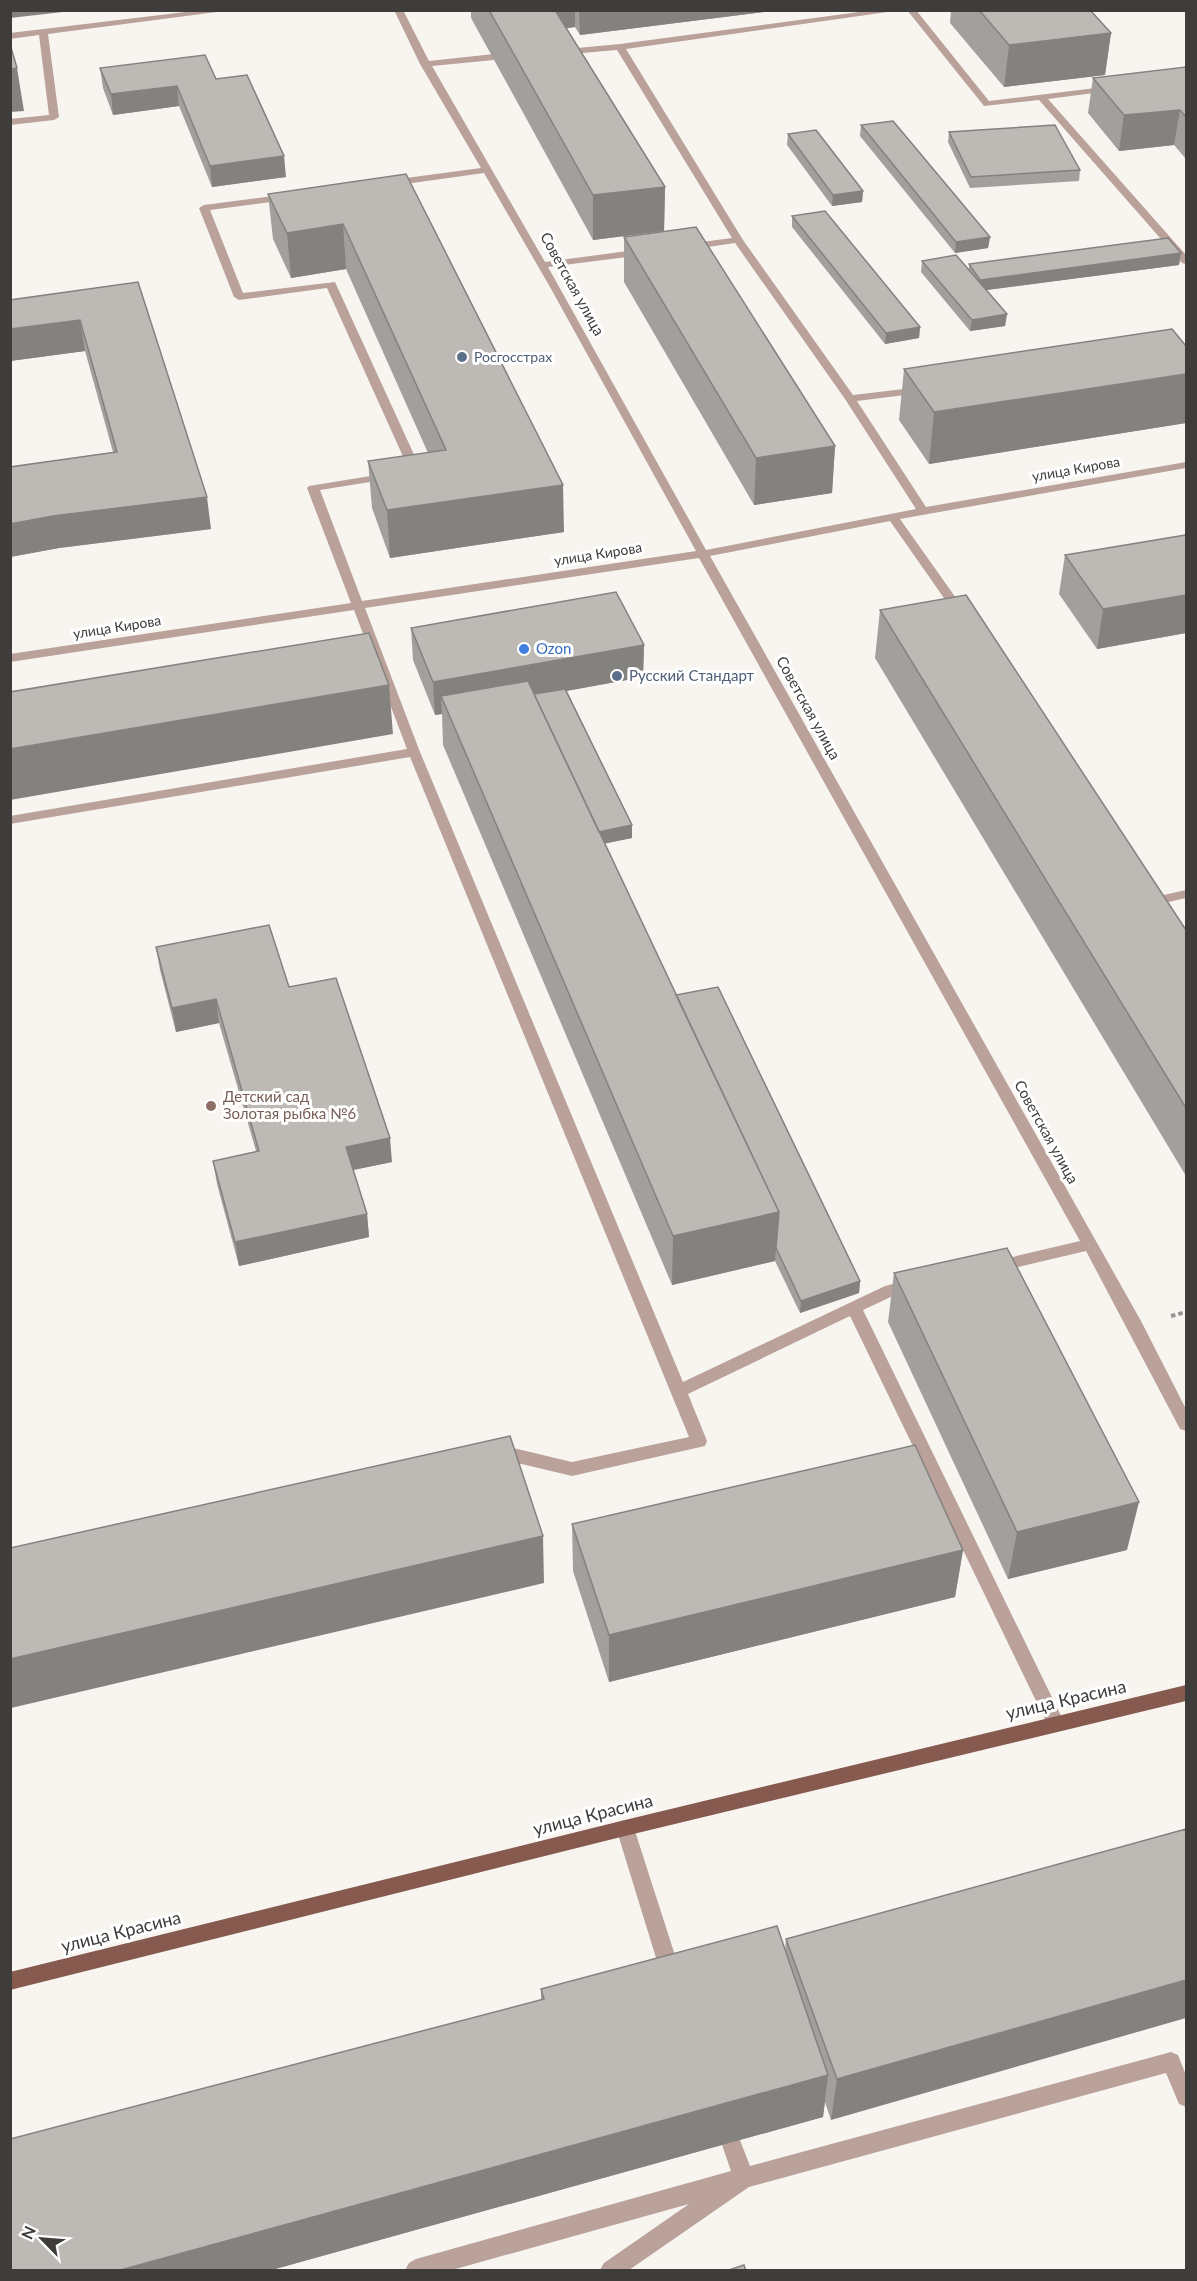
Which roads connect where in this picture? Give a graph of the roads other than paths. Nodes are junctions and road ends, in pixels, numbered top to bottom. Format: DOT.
graph roads {
  1 [pos="228,10"];
  2 [pos="398,10"];
  3 [pos="898,10"];
  4 [pos="911,10"];
  5 [pos="44,32"];
  6 [pos="10,36"];
  7 [pos="620,47"];
  8 [pos="554,52"];
  9 [pos="494,57"];
  10 [pos="425,64"];
  11 [pos="1120,86"];
  12 [pos="1041,97"];
  13 [pos="10,122"];
  14 [pos="487,170"];
  15 [pos="380,184"];
  16 [pos="298,196"];
  17 [pos="738,240"];
  18 [pos="681,247"];
  19 [pos="658,250"];
  20 [pos="1186,261"];
  21 [pos="543,265"];
  22 [pos="931,389"];
  23 [pos="850,399"];
  24 [pos="1186,465"];
  25 [pos="923,511"];
  26 [pos="893,517"];
  27 [pos="702,554"];
  28 [pos="360,605"];
  29 [pos="968,622"];
  30 [pos="10,658"];
  31 [pos="414,752"];
  32 [pos="10,820"];
  33 [pos="1186,894"];
  34 [pos="1164,899"];
  35 [pos="1090,1244"];
  36 [pos="980,1270"];
  37 [pos="924,1282"];
  38 [pos="854,1307"];
  39 [pos="678,1391"];
  40 [pos="1186,1424"];
  41 [pos="486,1459"];
  42 [pos="1186,1693"];
  43 [pos="1056,1724"];
  44 [pos="626,1828"];
  45 [pos="10,1981"];
  46 [pos="678,1995"];
  47 [pos="1186,2097"];
  48 [pos="731,2142"];
  49 [pos="744,2178"];
  50 [pos="416,2271"];
  51 [pos="611,2271"];
  1 -- 5 [label="street"];
  2 -- 10 [label="street, Советская улица"];
  3 -- 7 [label="street"];
  4 -- 12 [label="street"];
  5 -- 6 [label="street"];
  5 -- 13 [label="street"];
  7 -- 8 [label="street"];
  7 -- 17 [label="street"];
  9 -- 10 [label="street"];
  10 -- 14 [label="street, Советская улица"];
  11 -- 12 [label="street"];
  12 -- 20 [label="street"];
  14 -- 15 [label="street"];
  14 -- 21 [label="street, Советская улица"];
  16 -- 28 [label="street"];
  17 -- 18 [label="street"];
  17 -- 23 [label="street"];
  19 -- 21 [label="street"];
  21 -- 27 [label="street, Советская улица"];
  22 -- 23 [label="street"];
  23 -- 25 [label="street"];
  24 -- 25 [label="street, улица Кирова"];
  25 -- 26 [label="street, улица Кирова"];
  26 -- 27 [label="street, улица Кирова"];
  26 -- 29 [label="street"];
  27 -- 28 [label="street, улица Кирова"];
  27 -- 35 [label="street, Советская улица"];
  28 -- 30 [label="street, улица Кирова"];
  28 -- 31 [label="street"];
  31 -- 32 [label="street"];
  31 -- 39 [label="street"];
  33 -- 34 [label="street"];
  35 -- 36 [label="street"];
  35 -- 40 [label="street, Советская улица"];
  37 -- 38 [label="street"];
  38 -- 39 [label="street"];
  38 -- 43 [label="street"];
  39 -- 41 [label="street"];
  42 -- 43 [label="main road, улица Красина"];
  43 -- 44 [label="main road, улица Красина"];
  44 -- 45 [label="main road, улица Красина"];
  44 -- 46 [label="street"];
  47 -- 49 [label="street"];
  48 -- 49 [label="street"];
  49 -- 50 [label="street"];
  49 -- 51 [label="street"];
}
